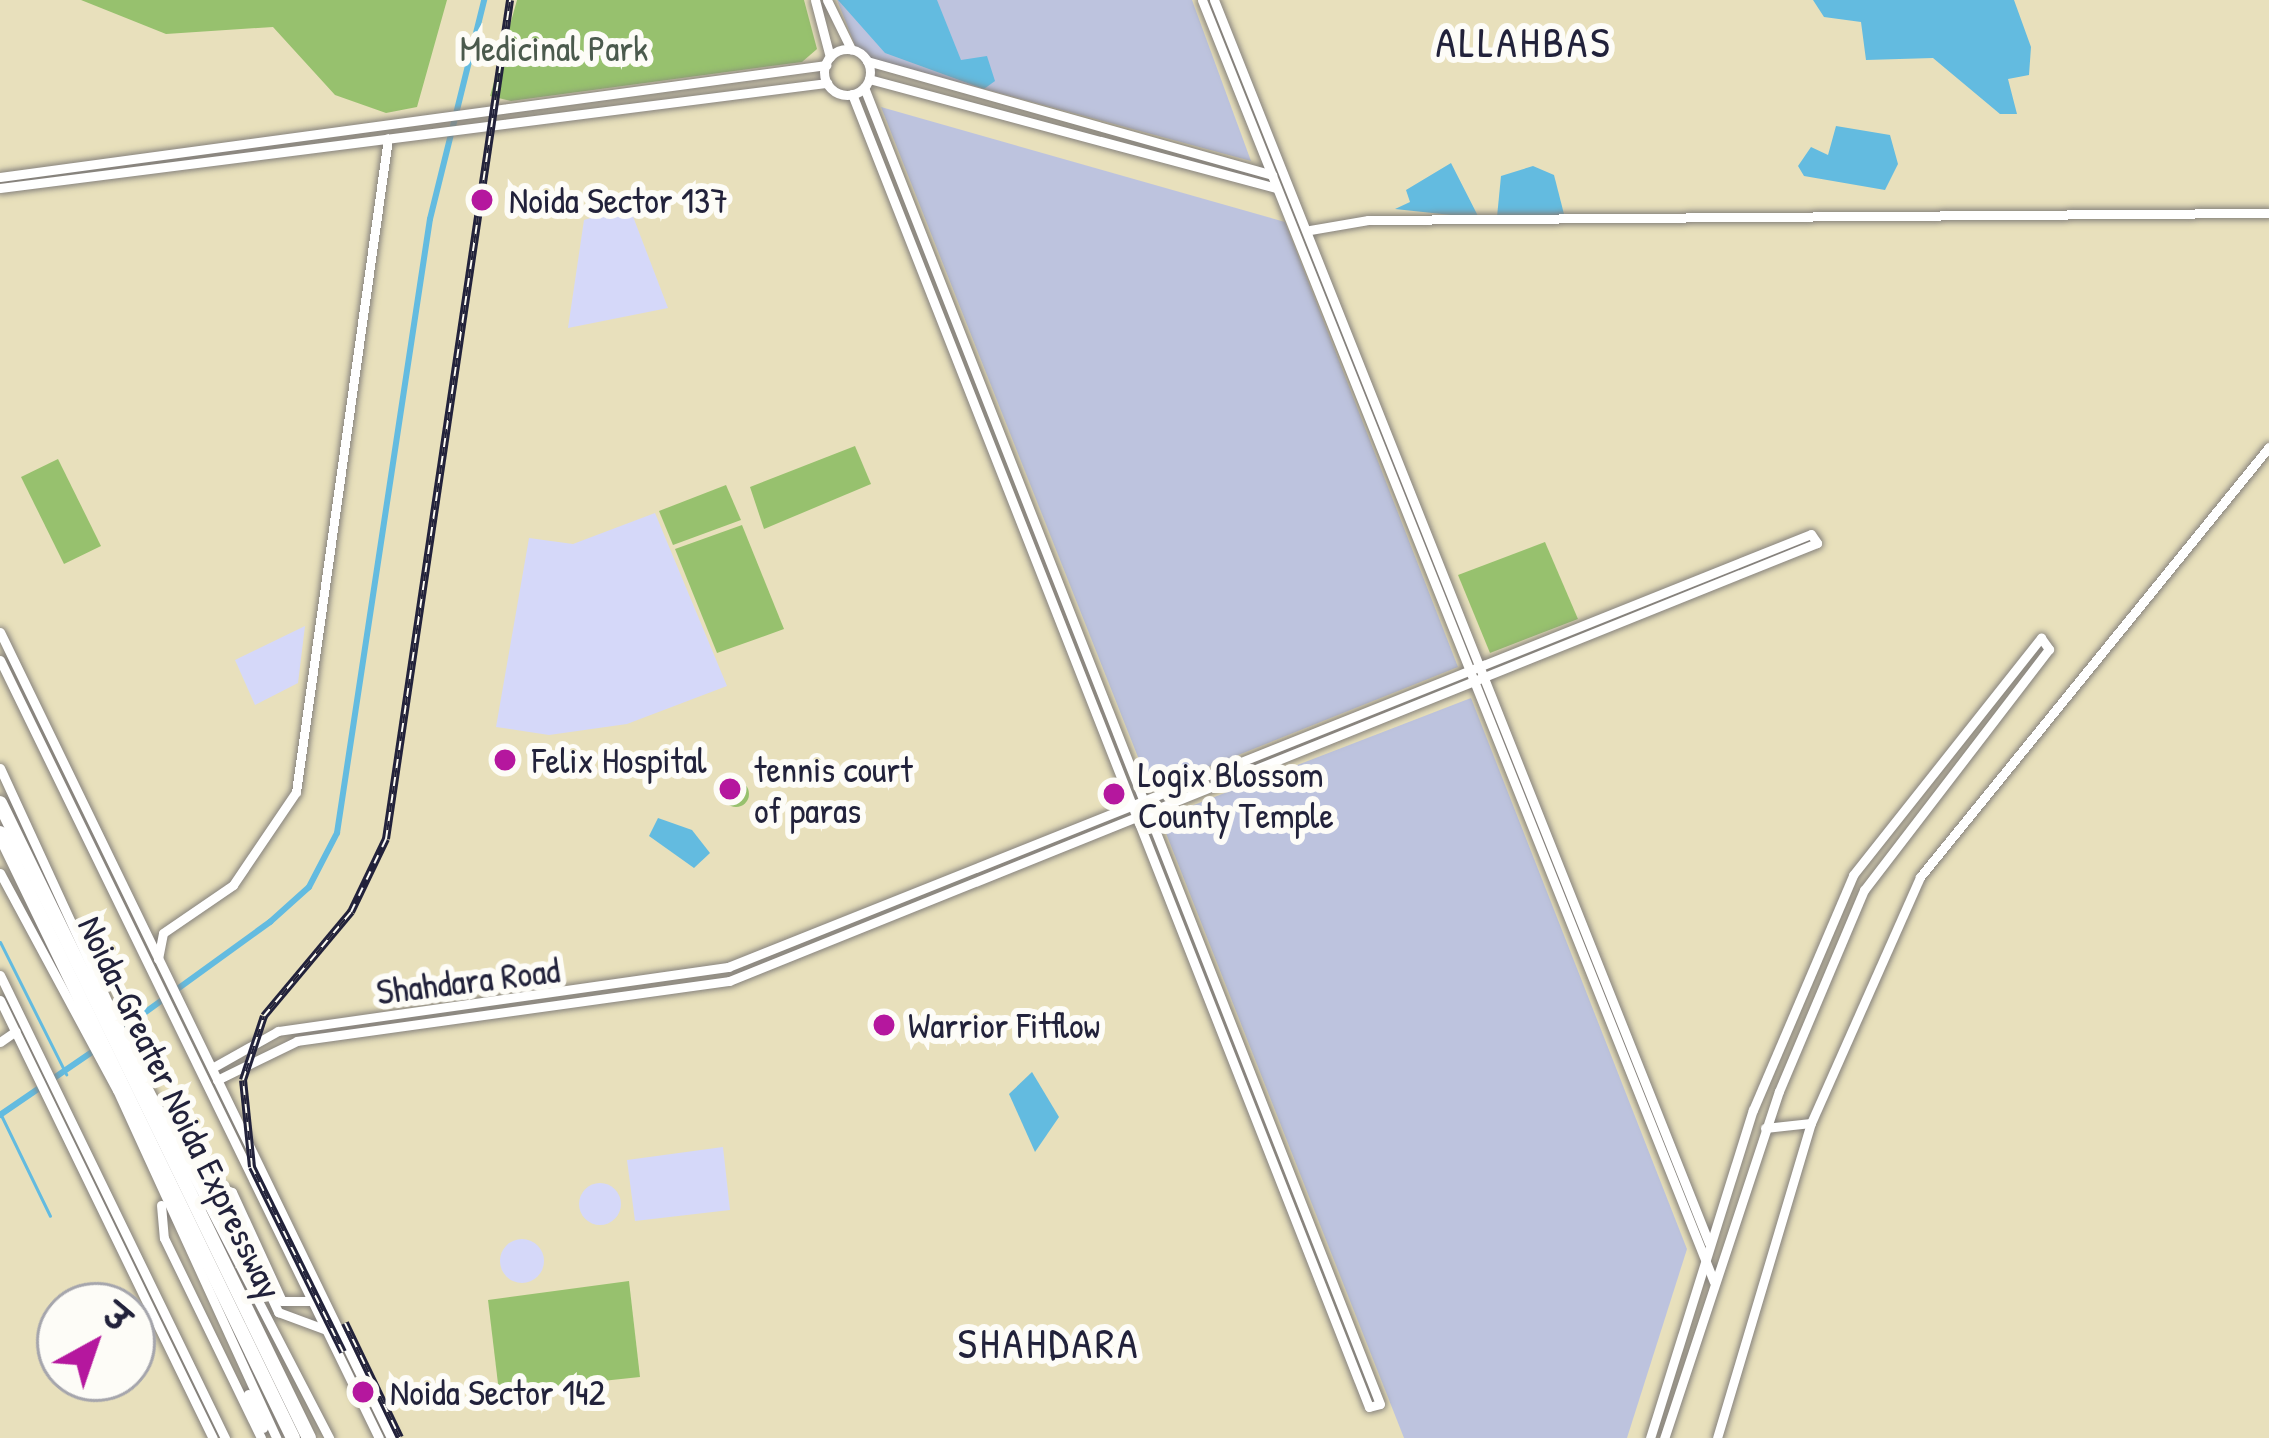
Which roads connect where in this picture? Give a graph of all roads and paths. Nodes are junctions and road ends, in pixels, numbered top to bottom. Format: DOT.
graph roads {
  1 [pos="814,0"];
  2 [pos="827,0"];
  3 [pos="1202,0"];
  4 [pos="1214,0"];
  5 [pos="852,50"];
  6 [pos="828,61"];
  7 [pos="867,61"];
  8 [pos="827,83"];
  9 [pos="867,83"];
  10 [pos="852,94"];
  11 [pos="474,122"];
  12 [pos="426,128"];
  13 [pos="388,139"];
  14 [pos="1271,175"];
  15 [pos="0,177"];
  16 [pos="1283,186"];
  17 [pos="0,188"];
  18 [pos="2269,214"];
  19 [pos="1310,230"];
  20 [pos="2269,447"];
  21 [pos="1008,448"];
  22 [pos="992,454"];
  23 [pos="0,632"];
  24 [pos="0,660"];
  25 [pos="1478,667"];
  26 [pos="1482,680"];
  27 [pos="0,768"];
  28 [pos="1141,801"];
  29 [pos="0,803"];
  30 [pos="1145,814"];
  31 [pos="0,833"];
  32 [pos="0,873"];
  33 [pos="119,892"];
  34 [pos="159,961"];
  35 [pos="0,975"];
  36 [pos="0,1000"];
  37 [pos="89,1001"];
  38 [pos="14,1027"];
  39 [pos="0,1030"];
  40 [pos="0,1042"];
  41 [pos="30,1048"];
  42 [pos="212,1068"];
  43 [pos="217,1080"];
  44 [pos="129,1082"];
  45 [pos="65,1119"];
  46 [pos="1802,1124"];
  47 [pos="1766,1128"];
  48 [pos="162,1208"];
  49 [pos="1710,1246"];
  50 [pos="1706,1261"];
  51 [pos="1718,1269"];
  52 [pos="1714,1282"];
  53 [pos="307,1287"];
  54 [pos="284,1303"];
  55 [pos="316,1303"];
  56 [pos="290,1319"];
  57 [pos="328,1330"];
  58 [pos="213,1438"];
  59 [pos="225,1438"];
  60 [pos="268,1438"];
  61 [pos="293,1438"];
  62 [pos="309,1438"];
  63 [pos="329,1438"];
  64 [pos="379,1438"];
  65 [pos="391,1438"];
  66 [pos="1650,1438"];
  67 [pos="1664,1438"];
  68 [pos="1717,1438"];
  1 -- 6 [label="street"];
  2 -- 5 [label="street"];
  3 -- 14 [label="street"];
  4 -- 16 [label="street"];
  5 -- 6 [label="street"];
  5 -- 7 [label="street"];
  6 -- 8 [label="street"];
  6 -- 11 [label="street"];
  7 -- 9 [label="street"];
  7 -- 14 [label="street"];
  8 -- 10 [label="street"];
  8 -- 11 [label="street"];
  9 -- 10 [label="street"];
  9 -- 16 [label="street"];
  9 -- 21 [label="street"];
  10 -- 22 [label="street"];
  11 -- 12 [label="street"];
  12 -- 13 [label="street"];
  12 -- 15 [label="street"];
  13 -- 17 [label="street"];
  13 -- 34 [label="street"];
  14 -- 16 [label="street"];
  16 -- 19 [label="street"];
  16 -- 25 [label="street"];
  18 -- 19 [label="street"];
  19 -- 25 [label="street"];
  20 -- 46 [label="street"];
  21 -- 22 [label="street"];
  21 -- 28 [label="street"];
  22 -- 28 [label="street"];
  23 -- 33 [label="street"];
  24 -- 33 [label="street"];
  25 -- 26 [label="street"];
  25 -- 26 [label="street, Shahdara Road"];
  25 -- 28 [label="street, Shahdara Road"];
  26 -- 30 [label="street, Shahdara Road"];
  26 -- 49 [label="street"];
  26 -- 50 [label="street"];
  27 -- 37 [label="street"];
  28 -- 30 [label="street"];
  28 -- 42 [label="street, Shahdara Road"];
  29 -- 37 [label="highway, Noida-Greater Noida Expressway"];
  30 -- 30 [label="street"];
  30 -- 43 [label="street, Shahdara Road"];
  31 -- 37 [label="highway, Noida-Greater Noida Expressway"];
  32 -- 37 [label="street"];
  33 -- 34 [label="street"];
  33 -- 53 [label="street"];
  34 -- 42 [label="street"];
  35 -- 41 [label="street"];
  36 -- 38 [label="street"];
  37 -- 44 [label="highway, Noida-Greater Noida Expressway"];
  38 -- 39 [label="street"];
  38 -- 40 [label="street"];
  38 -- 41 [label="street"];
  41 -- 45 [label="street"];
  42 -- 43 [label="street"];
  43 -- 65 [label="street"];
  44 -- 60 [label="street"];
  44 -- 61 [label="highway, Noida-Greater Noida Expressway"];
  44 -- 62 [label="highway, Noida-Greater Noida Expressway"];
  44 -- 63 [label="street"];
  45 -- 58 [label="street"];
  45 -- 59 [label="street"];
  46 -- 47 [label="street"];
  46 -- 68 [label="street"];
  47 -- 49 [label="street"];
  47 -- 51 [label="street"];
  48 -- 60 [label="street"];
  49 -- 50 [label="street"];
  49 -- 51 [label="street"];
  50 -- 52 [label="street"];
  50 -- 66 [label="street"];
  51 -- 52 [label="street"];
  52 -- 67 [label="street"];
  53 -- 54 [label="street"];
  53 -- 55 [label="street"];
  54 -- 55 [label="street"];
  54 -- 56 [label="street"];
  55 -- 56 [label="street"];
  55 -- 57 [label="street"];
  56 -- 57 [label="street"];
  57 -- 64 [label="street"];
}
